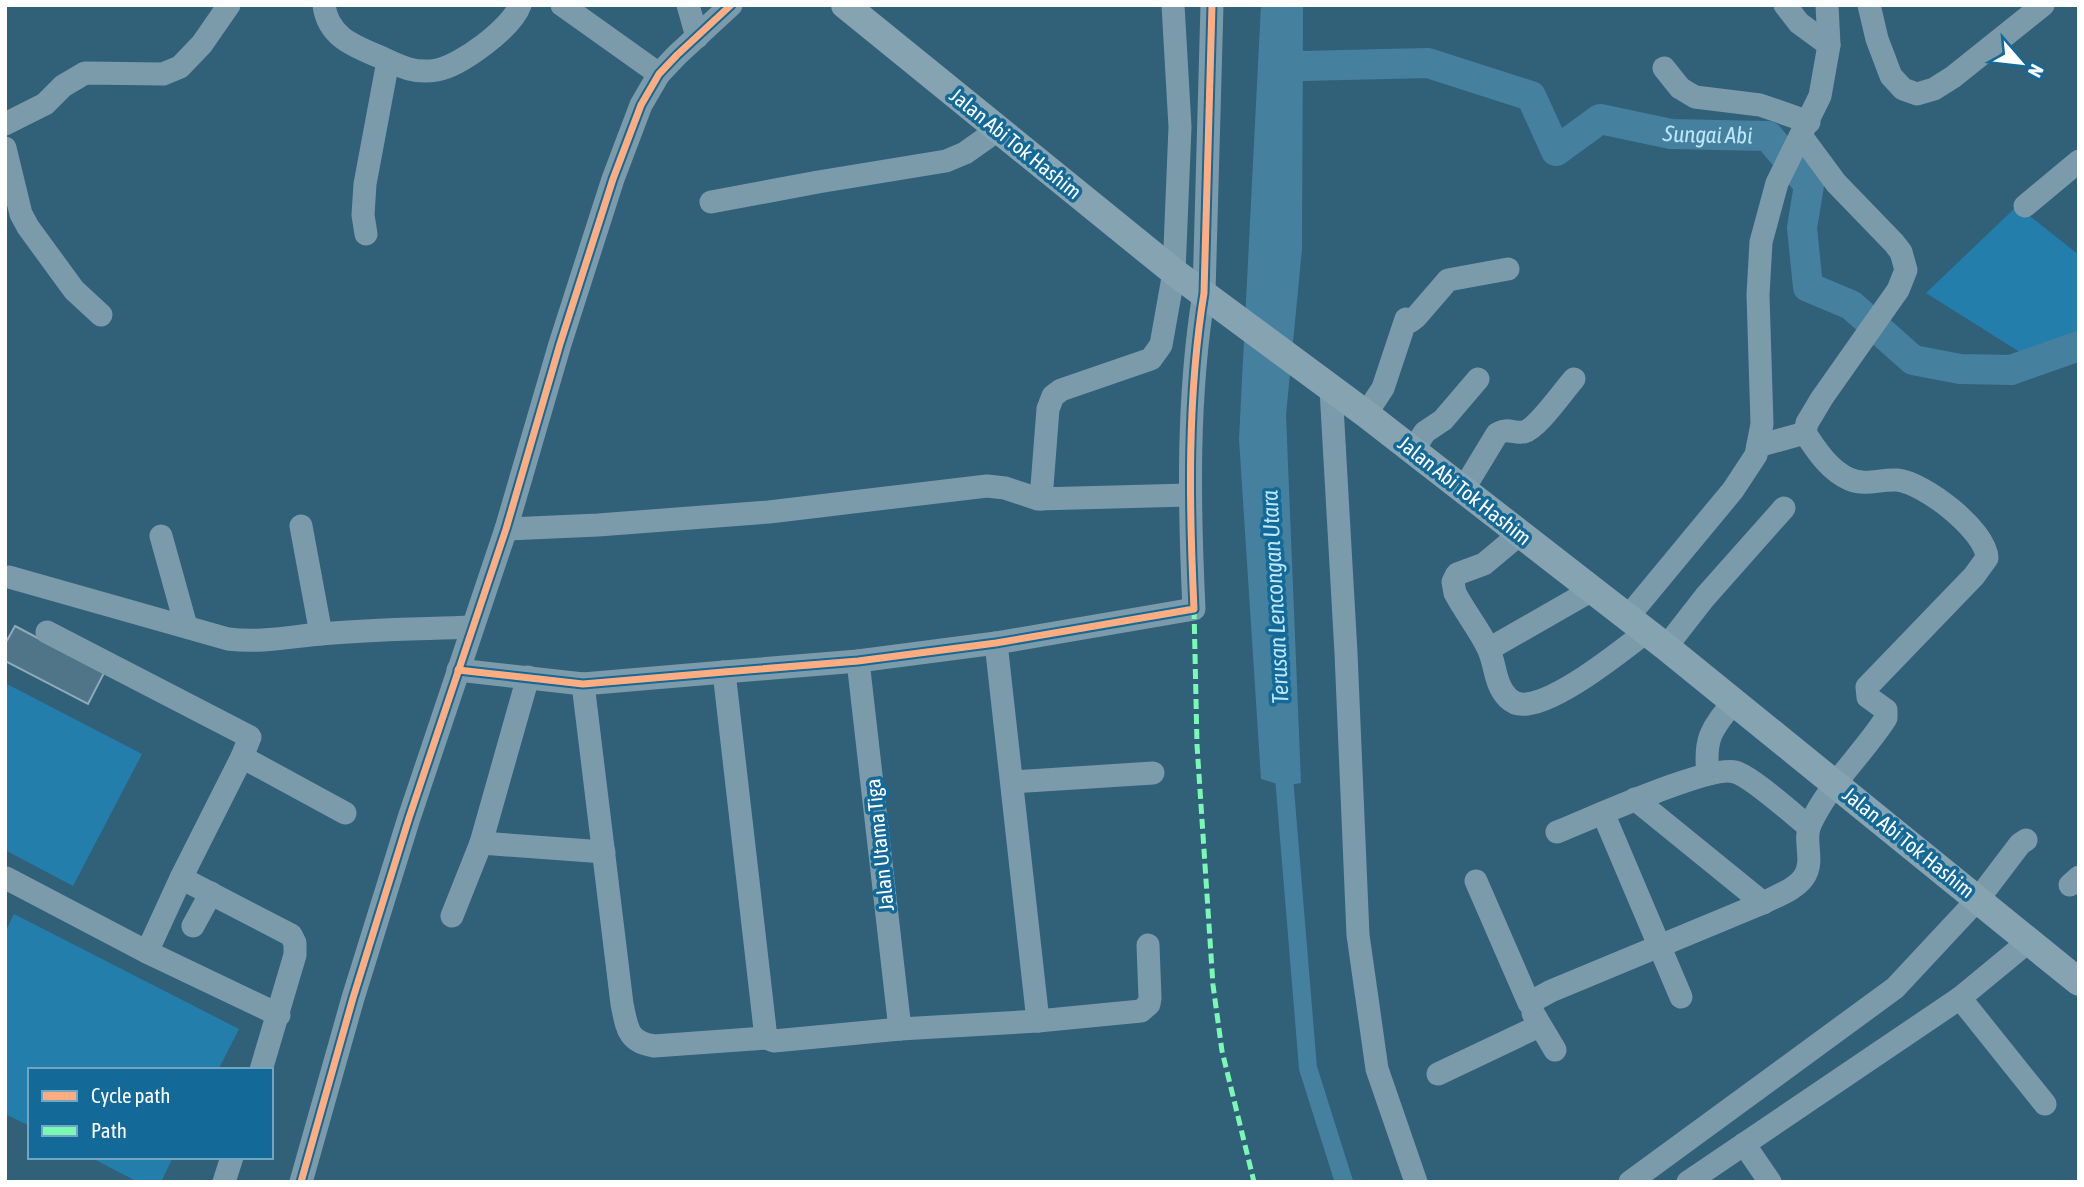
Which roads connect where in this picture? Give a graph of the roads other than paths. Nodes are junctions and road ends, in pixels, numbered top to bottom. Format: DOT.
graph roads {
  1 [pos="229,5"];
  2 [pos="324,5"];
  3 [pos="520,5"];
  4 [pos="562,5"];
  5 [pos="688,5"];
  6 [pos="731,5"];
  7 [pos="845,5"];
  8 [pos="1173,5"];
  9 [pos="1212,5"];
  10 [pos="1784,5"];
  11 [pos="1827,5"];
  12 [pos="1869,5"];
  13 [pos="2043,5"];
  14 [pos="697,37"];
  15 [pos="1829,45"];
  16 [pos="388,61"];
  17 [pos="1664,68"];
  18 [pos="659,74"];
  19 [pos="5,124"];
  20 [pos="999,129"];
  21 [pos="1802,136"];
  22 [pos="5,148"];
  23 [pos="2079,161"];
  24 [pos="711,202"];
  25 [pos="2025,206"];
  26 [pos="366,234"];
  27 [pos="1508,269"];
  28 [pos="1174,272"];
  29 [pos="1212,300"];
  30 [pos="101,314"];
  31 [pos="1478,379"];
  32 [pos="1574,379"];
  33 [pos="1331,388"];
  34 [pos="1366,414"];
  35 [pos="1805,433"];
  36 [pos="1758,446"];
  37 [pos="1413,450"];
  38 [pos="1463,490"];
  39 [pos="1189,495"];
  40 [pos="1041,499"];
  41 [pos="1784,508"];
  42 [pos="301,526"];
  43 [pos="506,529"];
  44 [pos="1521,533"];
  45 [pos="160,536"];
  46 [pos="9,577"];
  47 [pos="1592,590"];
  48 [pos="186,626"];
  49 [pos="472,627"];
  50 [pos="47,632"];
  51 [pos="1647,632"];
  52 [pos="321,634"];
  53 [pos="996,643"];
  54 [pos="1489,649"];
  55 [pos="858,661"];
  56 [pos="458,670"];
  57 [pos="724,672"];
  58 [pos="528,677"];
  59 [pos="583,684"];
  60 [pos="1733,703"];
  61 [pos="242,757"];
  62 [pos="1153,773"];
  63 [pos="1708,774"];
  64 [pos="1012,782"];
  65 [pos="1837,784"];
  66 [pos="1635,799"];
  67 [pos="345,813"];
  68 [pos="1603,813"];
  69 [pos="1809,827"];
  70 [pos="1557,832"];
  71 [pos="2026,841"];
  72 [pos="481,843"];
  73 [pos="604,852"];
  74 [pos="6,878"];
  75 [pos="181,878"];
  76 [pos="1476,881"];
  77 [pos="211,893"];
  78 [pos="1979,898"];
  79 [pos="1763,903"];
  80 [pos="452,916"];
  81 [pos="193,926"];
  82 [pos="2029,941"];
  83 [pos="1148,945"];
  84 [pos="1660,947"];
  85 [pos="148,953"];
  86 [pos="2078,981"];
  87 [pos="1681,998"];
  88 [pos="1960,998"];
  89 [pos="1529,1003"];
  90 [pos="279,1015"];
  91 [pos="1038,1021"];
  92 [pos="1539,1026"];
  93 [pos="900,1029"];
  94 [pos="766,1038"];
  95 [pos="1555,1051"];
  96 [pos="262,1068"];
  97 [pos="1438,1074"];
  98 [pos="2045,1104"];
  99 [pos="1744,1144"];
  100 [pos="231,1159"];
  101 [pos="223,1182"];
  102 [pos="301,1182"];
  103 [pos="1416,1182"];
  104 [pos="1630,1182"];
  105 [pos="1689,1182"];
  106 [pos="1770,1182"];
  1 -- 19 [label="street"];
  2 -- 16 [label="street"];
  3 -- 16 [label="street"];
  4 -- 18 [label="street"];
  5 -- 14 [label="street"];
  6 -- 14 [label="street"];
  7 -- 20 [label="main road, Jalan Abi Tok Hashim"];
  8 -- 28 [label="street"];
  9 -- 29 [label="street"];
  10 -- 15 [label="street"];
  11 -- 15 [label="street"];
  12 -- 13 [label="street"];
  14 -- 18 [label="street"];
  15 -- 21 [label="street"];
  16 -- 26 [label="street"];
  17 -- 21 [label="street"];
  18 -- 43 [label="street"];
  20 -- 24 [label="street"];
  20 -- 28 [label="main road, Jalan Abi Tok Hashim"];
  21 -- 35 [label="street"];
  21 -- 36 [label="street"];
  22 -- 30 [label="street"];
  23 -- 25 [label="street"];
  27 -- 34 [label="street"];
  28 -- 29 [label="main road, Jalan Abi Tok Hashim"];
  28 -- 40 [label="street"];
  29 -- 33 [label="main road, Jalan Abi Tok Hashim"];
  29 -- 39 [label="street"];
  31 -- 37 [label="street"];
  32 -- 38 [label="street"];
  33 -- 34 [label="main road, Jalan Abi Tok Hashim"];
  33 -- 103 [label="street"];
  34 -- 37 [label="main road, Jalan Abi Tok Hashim"];
  35 -- 36 [label="street"];
  35 -- 65 [label="street"];
  36 -- 51 [label="street"];
  37 -- 38 [label="main road, Jalan Abi Tok Hashim"];
  38 -- 44 [label="main road, Jalan Abi Tok Hashim"];
  39 -- 40 [label="street"];
  39 -- 53 [label="street"];
  40 -- 43 [label="street"];
  41 -- 51 [label="street"];
  42 -- 52 [label="street"];
  43 -- 49 [label="street"];
  44 -- 47 [label="main road, Jalan Abi Tok Hashim"];
  44 -- 54 [label="street"];
  45 -- 48 [label="street"];
  46 -- 48 [label="street"];
  47 -- 51 [label="main road, Jalan Abi Tok Hashim"];
  47 -- 54 [label="street"];
  48 -- 52 [label="street"];
  49 -- 52 [label="street"];
  49 -- 56 [label="street"];
  50 -- 61 [label="street"];
  51 -- 54 [label="street"];
  51 -- 60 [label="main road, Jalan Abi Tok Hashim"];
  53 -- 55 [label="street"];
  53 -- 64 [label="street"];
  55 -- 57 [label="street"];
  55 -- 93 [label="street, Jalan Utama Tiga"];
  56 -- 58 [label="street"];
  56 -- 102 [label="street"];
  57 -- 59 [label="street"];
  57 -- 94 [label="street"];
  58 -- 59 [label="street"];
  58 -- 72 [label="street"];
  59 -- 73 [label="street"];
  60 -- 63 [label="street"];
  60 -- 65 [label="main road, Jalan Abi Tok Hashim"];
  61 -- 67 [label="street"];
  61 -- 75 [label="street"];
  62 -- 64 [label="street"];
  63 -- 66 [label="street"];
  63 -- 69 [label="street"];
  64 -- 91 [label="street"];
  65 -- 69 [label="street"];
  65 -- 78 [label="main road, Jalan Abi Tok Hashim"];
  66 -- 68 [label="street"];
  66 -- 79 [label="street"];
  68 -- 70 [label="street"];
  68 -- 84 [label="street"];
  69 -- 79 [label="street"];
  71 -- 78 [label="street"];
  72 -- 73 [label="street"];
  72 -- 80 [label="street"];
  73 -- 94 [label="street"];
  74 -- 85 [label="street"];
  75 -- 77 [label="street"];
  75 -- 85 [label="street"];
  76 -- 89 [label="street"];
  77 -- 81 [label="street"];
  77 -- 90 [label="street"];
  78 -- 82 [label="main road, Jalan Abi Tok Hashim"];
  78 -- 104 [label="street"];
  79 -- 84 [label="street"];
  82 -- 86 [label="main road, Jalan Abi Tok Hashim"];
  82 -- 88 [label="street"];
  83 -- 91 [label="street"];
  84 -- 87 [label="street"];
  84 -- 89 [label="street"];
  85 -- 90 [label="street"];
  88 -- 98 [label="street"];
  88 -- 99 [label="street"];
  89 -- 92 [label="street"];
  90 -- 96 [label="street"];
  91 -- 93 [label="street"];
  92 -- 95 [label="street"];
  92 -- 97 [label="street"];
  93 -- 94 [label="street"];
  99 -- 105 [label="street"];
  99 -- 106 [label="street"];
  100 -- 101 [label="street"];
}
